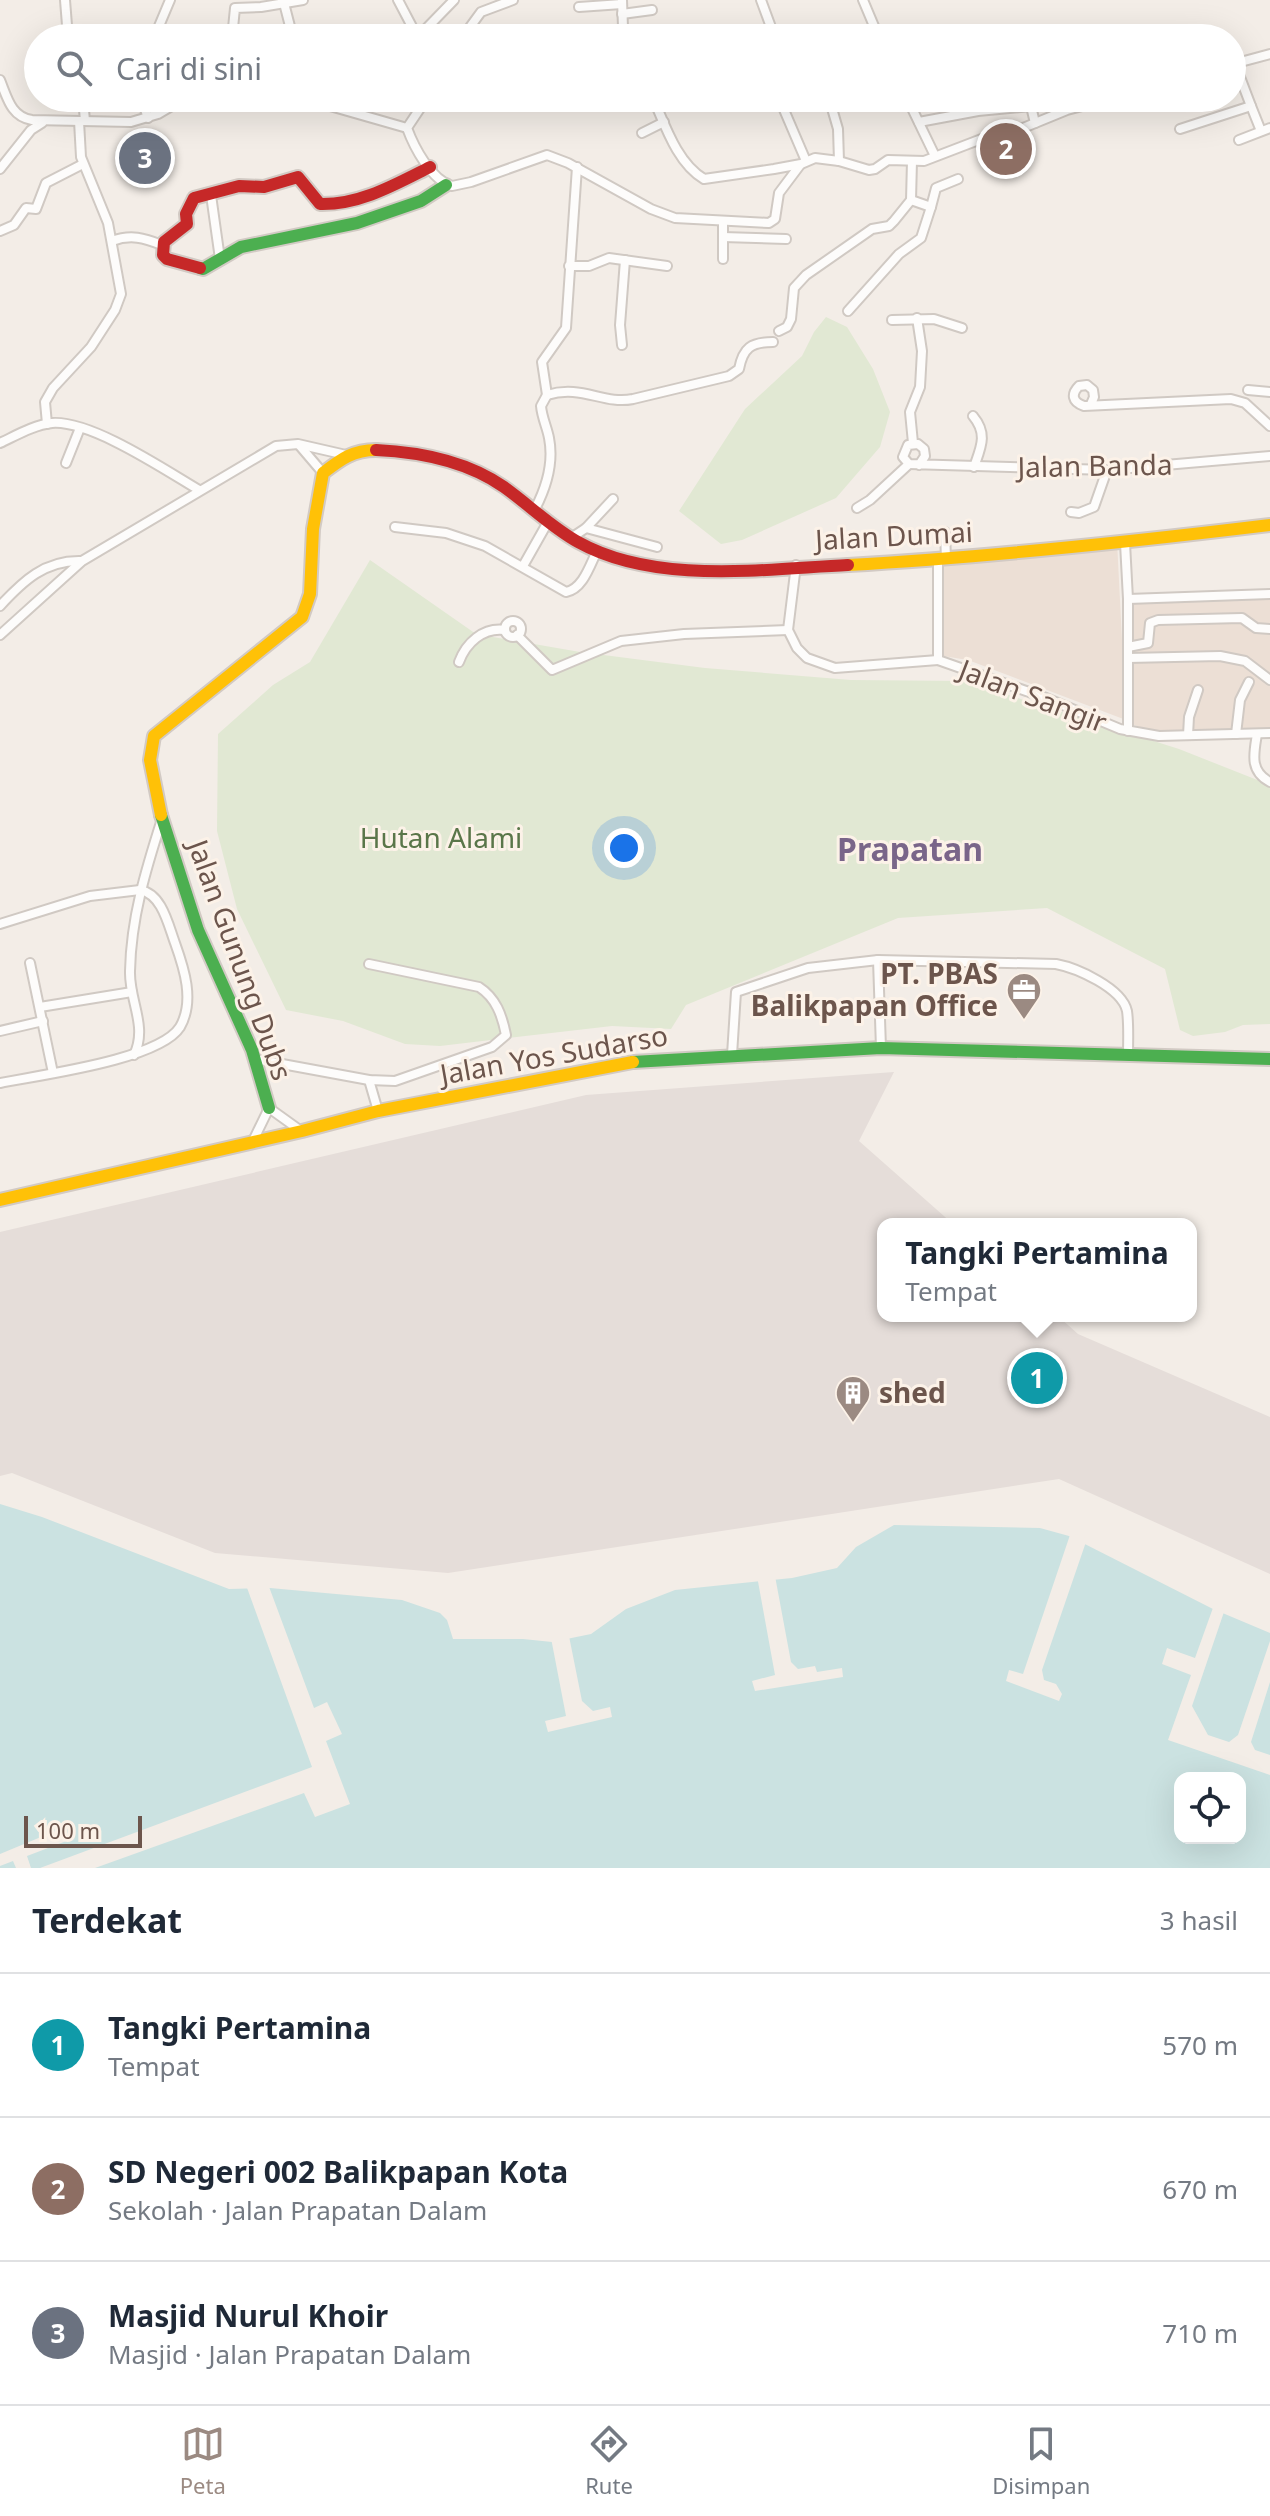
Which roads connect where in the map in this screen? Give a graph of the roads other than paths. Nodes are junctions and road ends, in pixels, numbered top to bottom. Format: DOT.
graph roads {
  1 [pos="65,0"];
  2 [pos="170,0"];
  3 [pos="303,0"];
  4 [pos="398,0"];
  5 [pos="454,0"];
  6 [pos="513,0"];
  7 [pos="761,0"];
  8 [pos="863,0"];
  9 [pos="284,3"];
  10 [pos="622,6"];
  11 [pos="579,7"];
  12 [pos="652,10"];
  13 [pos="67,24"];
  14 [pos="160,24"];
  15 [pos="233,24"];
  16 [pos="289,24"];
  17 [pos="411,24"];
  18 [pos="431,24"];
  19 [pos="472,24"];
  20 [pos="770,24"];
  21 [pos="873,24"];
  22 [pos="1270,54"];
  23 [pos="1246,61"];
  24 [pos="0,80"];
  25 [pos="1246,94"];
  26 [pos="1251,106"];
  27 [pos="1246,108"];
  28 [pos="82,112"];
  29 [pos="146,112"];
  30 [pos="157,112"];
  31 [pos="351,112"];
  32 [pos="418,112"];
  33 [pos="659,112"];
  34 [pos="784,112"];
  35 [pos="833,112"];
  36 [pos="914,112"];
  37 [pos="973,112"];
  38 [pos="1032,112"];
  39 [pos="1062,112"];
  40 [pos="1232,112"];
  41 [pos="148,118"];
  42 [pos="54,120"];
  43 [pos="82,121"];
  44 [pos="664,122"];
  45 [pos="919,122"];
  46 [pos="1035,123"];
  47 [pos="407,128"];
  48 [pos="1180,129"];
  49 [pos="1265,130"];
  50 [pos="642,133"];
  51 [pos="1239,140"];
  52 [pos="935,156"];
  53 [pos="839,161"];
  54 [pos="912,161"];
  55 [pos="804,163"];
  56 [pos="83,164"];
  57 [pos="577,167"];
  58 [pos="0,169"];
  59 [pos="426,169"];
  60 [pos="958,179"];
  61 [pos="442,189"];
  62 [pos="211,195"];
  63 [pos="911,200"];
  64 [pos="931,207"];
  65 [pos="723,221"];
  66 [pos="0,231"];
  67 [pos="723,237"];
  68 [pos="786,239"];
  69 [pos="112,241"];
  70 [pos="162,245"];
  71 [pos="220,259"];
  72 [pos="723,259"];
  73 [pos="625,260"];
  74 [pos="569,266"];
  75 [pos="667,266"];
  76 [pos="848,311"];
  77 [pos="917,318"];
  78 [pos="892,320"];
  79 [pos="962,328"];
  80 [pos="779,331"];
  81 [pos="773,342"];
  82 [pos="622,345"];
  83 [pos="1248,390"];
  84 [pos="1270,392"];
  85 [pos="547,395"];
  86 [pos="1091,404"];
  87 [pos="973,416"];
  88 [pos="47,424"];
  89 [pos="1270,426"];
  90 [pos="80,428"];
  91 [pos="0,443"];
  92 [pos="913,443"];
  93 [pos="298,444"];
  94 [pos="346,455"];
  95 [pos="1270,456"];
  96 [pos="66,463"];
  97 [pos="914,464"];
  98 [pos="974,467"];
  99 [pos="1107,470"];
  100 [pos="323,473"];
  101 [pos="199,490"];
  102 [pos="613,499"];
  103 [pos="857,508"];
  104 [pos="535,509"];
  105 [pos="1071,512"];
  106 [pos="549,520"];
  107 [pos="1270,525"];
  108 [pos="395,527"];
  109 [pos="586,528"];
  110 [pos="945,532"];
  111 [pos="571,538"];
  112 [pos="1125,543"];
  113 [pos="657,547"];
  114 [pos="597,551"];
  115 [pos="942,559"];
  116 [pos="82,561"];
  117 [pos="796,565"];
  118 [pos="523,566"];
  119 [pos="1270,594"];
  120 [pos="1128,599"];
  121 [pos="0,606"];
  122 [pos="1270,629"];
  123 [pos="788,630"];
  124 [pos="0,635"];
  125 [pos="1128,647"];
  126 [pos="1128,658"];
  127 [pos="938,660"];
  128 [pos="459,662"];
  129 [pos="1270,680"];
  130 [pos="1249,682"];
  131 [pos="1198,690"];
  132 [pos="1128,731"];
  133 [pos="1270,733"];
  134 [pos="1236,734"];
  135 [pos="1257,734"];
  136 [pos="1188,735"];
  137 [pos="1270,782"];
  138 [pos="162,818"];
  139 [pos="140,890"];
  140 [pos="0,924"];
  141 [pos="878,960"];
  142 [pos="30,963"];
  143 [pos="369,964"];
  144 [pos="132,992"];
  145 [pos="40,1007"];
  146 [pos="43,1021"];
  147 [pos="0,1031"];
  148 [pos="881,1048"];
  149 [pos="133,1055"];
  150 [pos="732,1055"];
  151 [pos="1128,1056"];
  152 [pos="255,1059"];
  153 [pos="1270,1059"];
  154 [pos="53,1073"];
  155 [pos="369,1080"];
  156 [pos="0,1083"];
  157 [pos="269,1108"];
  158 [pos="378,1111"];
  159 [pos="302,1131"];
  160 [pos="252,1143"];
  161 [pos="0,1200"];
  1 -- 13 [label="street"];
  2 -- 14 [label="street"];
  3 -- 9 [label="street"];
  4 -- 17 [label="street"];
  5 -- 18 [label="street"];
  6 -- 19 [label="street"];
  7 -- 20 [label="street"];
  8 -- 21 [label="street"];
  9 -- 15 [label="street"];
  9 -- 16 [label="street"];
  10 -- 11 [label="street"];
  10 -- 12 [label="street"];
  22 -- 23 [label="street"];
  24 -- 42 [label="street"];
  25 -- 26 [label="street"];
  26 -- 27 [label="street"];
  26 -- 49 [label="street"];
  28 -- 43 [label="street"];
  29 -- 41 [label="street"];
  30 -- 41 [label="street"];
  31 -- 47 [label="street"];
  32 -- 47 [label="street"];
  33 -- 44 [label="street"];
  34 -- 55 [label="street"];
  35 -- 53 [label="street"];
  36 -- 45 [label="street"];
  37 -- 45 [label="street"];
  38 -- 46 [label="street"];
  39 -- 46 [label="street"];
  40 -- 48 [label="street"];
  41 -- 43 [label="street"];
  42 -- 43 [label="street"];
  42 -- 58 [label="street"];
  43 -- 56 [label="street"];
  44 -- 50 [label="street"];
  44 -- 55 [label="street"];
  45 -- 52 [label="street"];
  46 -- 52 [label="street"];
  47 -- 59 [label="street"];
  49 -- 51 [label="street"];
  52 -- 54 [label="street"];
  53 -- 54 [label="street"];
  53 -- 55 [label="street"];
  54 -- 63 [label="street"];
  55 -- 65 [label="street"];
  56 -- 66 [label="street"];
  56 -- 69 [label="street"];
  57 -- 61 [label="street"];
  57 -- 65 [label="street"];
  57 -- 74 [label="street"];
  59 -- 61 [label="street"];
  59 -- 62 [label="street"];
  60 -- 64 [label="street"];
  61 -- 71 [label="street"];
  62 -- 70 [label="street"];
  62 -- 71 [label="street"];
  63 -- 64 [label="street"];
  63 -- 80 [label="street"];
  64 -- 76 [label="street"];
  65 -- 67 [label="street"];
  67 -- 68 [label="street"];
  67 -- 72 [label="street"];
  69 -- 70 [label="street"];
  69 -- 88 [label="street"];
  70 -- 71 [label="street"];
  73 -- 74 [label="street"];
  73 -- 75 [label="street"];
  73 -- 82 [label="street"];
  74 -- 85 [label="street"];
  77 -- 78 [label="street"];
  77 -- 79 [label="street"];
  77 -- 92 [label="street"];
  81 -- 85 [label="street"];
  83 -- 84 [label="street"];
  85 -- 104 [label="street"];
  86 -- 89 [label="street"];
  87 -- 98 [label="street"];
  88 -- 90 [label="street"];
  88 -- 91 [label="street"];
  90 -- 96 [label="street"];
  90 -- 101 [label="street"];
  92 -- 97 [label="street"];
  92 -- 97 [label="street"];
  93 -- 94 [label="street"];
  93 -- 100 [label="street"];
  93 -- 101 [label="street"];
  94 -- 100 [label="street"];
  94 -- 104 [label="street, Jalan Dumai"];
  95 -- 99 [label="street, Jalan Banda"];
  97 -- 98 [label="street, Jalan Banda"];
  97 -- 103 [label="street"];
  98 -- 99 [label="street, Jalan Banda"];
  99 -- 105 [label="street"];
  100 -- 138 [label="street, Jalan Gunung Dubs"];
  101 -- 116 [label="street"];
  102 -- 109 [label="street"];
  104 -- 106 [label="street, Jalan Dumai"];
  106 -- 111 [label="street, Jalan Dumai"];
  106 -- 118 [label="street"];
  107 -- 112 [label="street, Jalan Dumai"];
  108 -- 118 [label="street"];
  109 -- 111 [label="street"];
  109 -- 113 [label="street"];
  110 -- 115 [label="street, Jalan Sangir"];
  111 -- 114 [label="street, Jalan Dumai"];
  112 -- 115 [label="street, Jalan Dumai"];
  112 -- 120 [label="street, Jalan Sangir"];
  114 -- 117 [label="street, Jalan Dumai"];
  114 -- 118 [label="street"];
  115 -- 117 [label="street, Jalan Dumai"];
  115 -- 127 [label="street, Jalan Sangir"];
  116 -- 121 [label="street"];
  116 -- 124 [label="street"];
  117 -- 123 [label="street"];
  119 -- 120 [label="street"];
  120 -- 125 [label="street, Jalan Sangir"];
  122 -- 125 [label="street"];
  123 -- 127 [label="street, Jalan Sangir"];
  123 -- 128 [label="street"];
  125 -- 126 [label="street, Jalan Sangir"];
  126 -- 129 [label="street"];
  126 -- 132 [label="street, Jalan Sangir"];
  127 -- 132 [label="street, Jalan Sangir"];
  130 -- 134 [label="street"];
  131 -- 136 [label="street"];
  132 -- 136 [label="street, Jalan Sangir"];
  133 -- 135 [label="street, Jalan Sangir"];
  134 -- 135 [label="street, Jalan Sangir"];
  134 -- 136 [label="street, Jalan Sangir"];
  135 -- 137 [label="street"];
  138 -- 139 [label="street"];
  138 -- 152 [label="street, Jalan Gunung Dubs"];
  139 -- 140 [label="street"];
  139 -- 144 [label="street"];
  139 -- 149 [label="street"];
  141 -- 148 [label="street"];
  141 -- 150 [label="street"];
  141 -- 151 [label="street"];
  142 -- 145 [label="street"];
  143 -- 155 [label="street"];
  144 -- 145 [label="street"];
  144 -- 149 [label="street"];
  145 -- 146 [label="street"];
  146 -- 147 [label="street"];
  146 -- 154 [label="street"];
  148 -- 150 [label="street, Jalan Yos Sudarso"];
  148 -- 151 [label="street, Jalan Yos Sudarso"];
  149 -- 154 [label="street"];
  150 -- 158 [label="street, Jalan Yos Sudarso"];
  151 -- 153 [label="street, Jalan Yos Sudarso"];
  152 -- 155 [label="street"];
  152 -- 157 [label="street, Jalan Gunung Dubs"];
  154 -- 156 [label="street"];
  155 -- 158 [label="street"];
  157 -- 159 [label="street"];
  157 -- 160 [label="street"];
  158 -- 159 [label="street, Jalan Yos Sudarso"];
  159 -- 160 [label="street, Jalan Yos Sudarso"];
  160 -- 161 [label="street, Jalan Yos Sudarso"];
}
